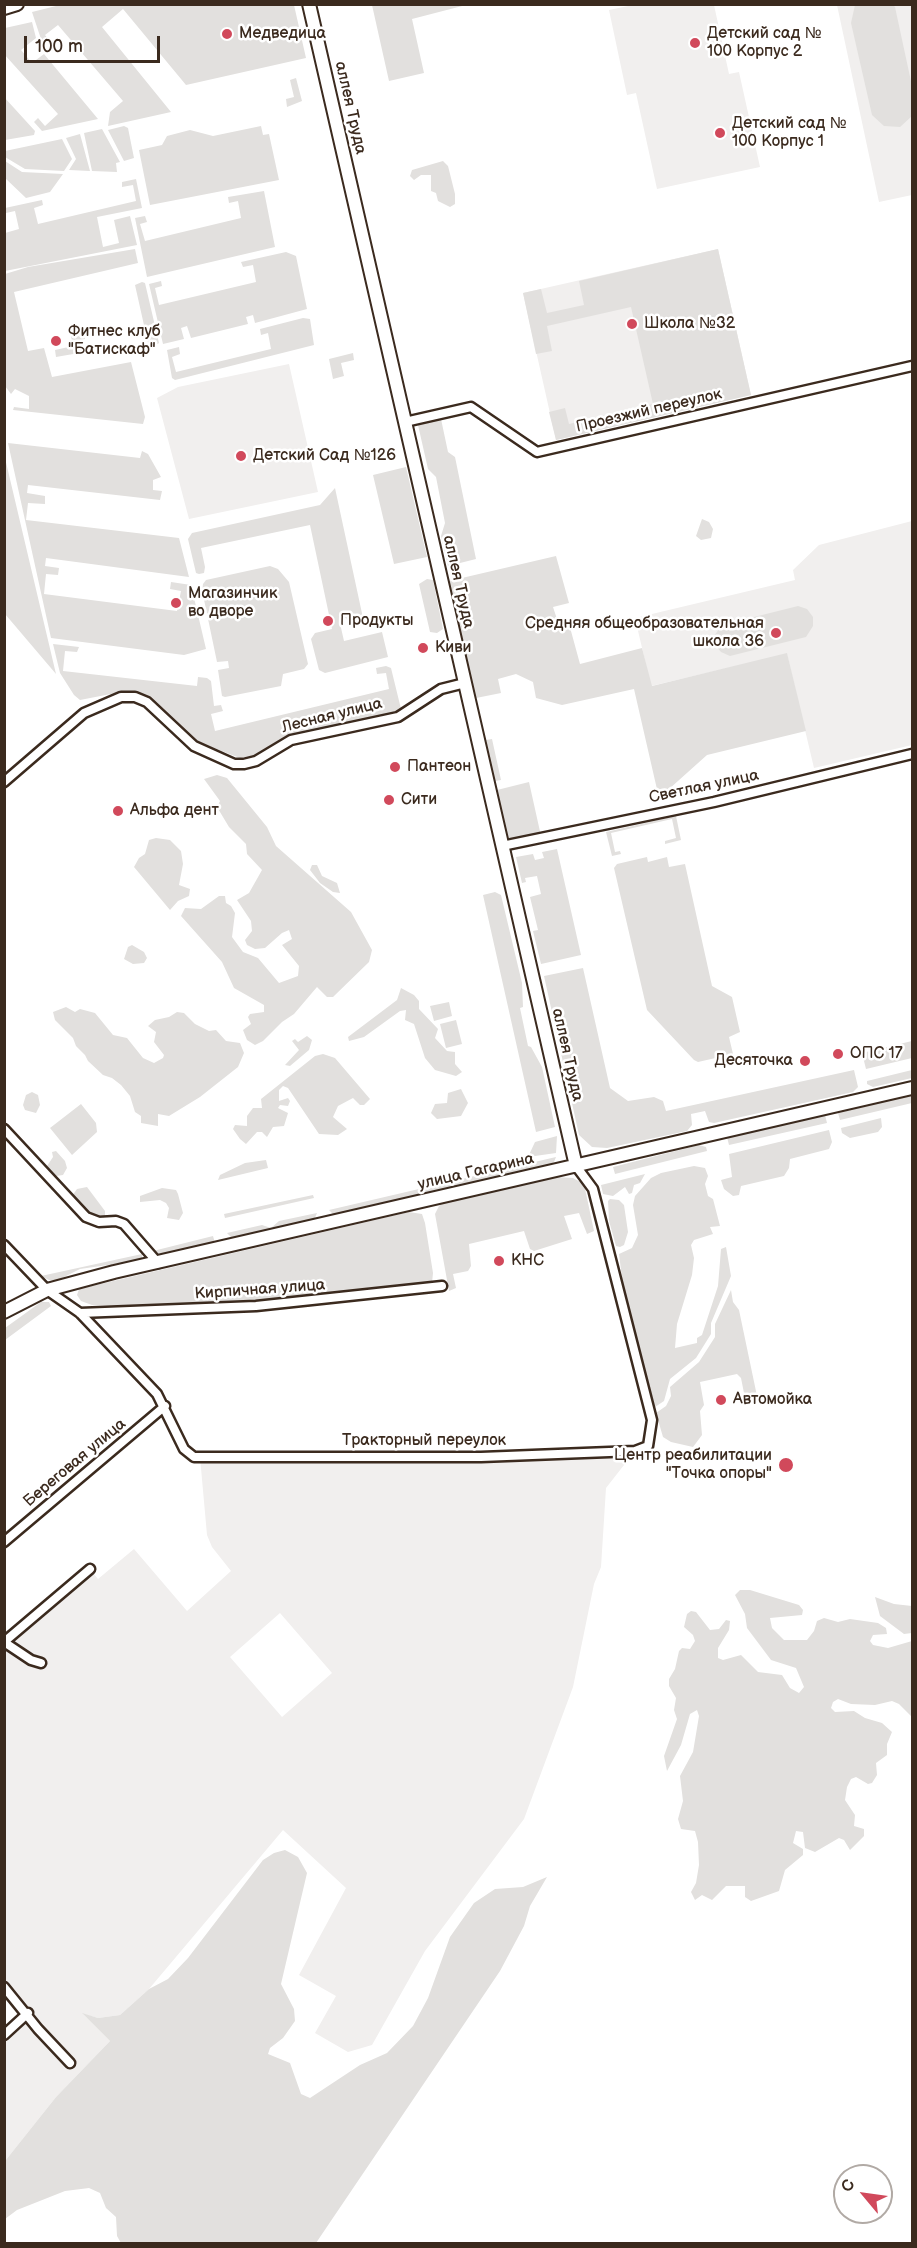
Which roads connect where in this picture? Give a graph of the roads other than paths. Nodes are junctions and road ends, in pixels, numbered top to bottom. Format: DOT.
graph roads {
  1 [pos="17,4"];
  2 [pos="309,4"];
  3 [pos="4,8"];
  4 [pos="912,366"];
  5 [pos="405,422"];
  6 [pos="465,683"];
  7 [pos="912,754"];
  8 [pos="4,782"];
  9 [pos="502,846"];
  10 [pos="912,1088"];
  11 [pos="4,1129"];
  12 [pos="576,1166"];
  13 [pos="4,1245"];
  14 [pos="158,1263"];
  15 [pos="442,1286"];
  16 [pos="47,1290"];
  17 [pos="4,1312"];
  18 [pos="80,1313"];
  19 [pos="165,1406"];
  20 [pos="4,1542"];
  21 [pos="90,1569"];
  22 [pos="4,1642"];
  23 [pos="41,1663"];
  24 [pos="4,1987"];
  25 [pos="28,2013"];
  26 [pos="4,2035"];
  27 [pos="70,2063"];
  1 -- 3 [label="street"];
  2 -- 5 [label="street, аллея Труда"];
  4 -- 5 [label="street, Проезжий переулок"];
  5 -- 6 [label="street, аллея Труда"];
  6 -- 8 [label="street, Лесная улица"];
  6 -- 9 [label="street, аллея Труда"];
  7 -- 9 [label="street, Светлая улица"];
  9 -- 12 [label="street, аллея Труда"];
  10 -- 12 [label="street, улица Гагарина"];
  11 -- 14 [label="street"];
  12 -- 14 [label="street, улица Гагарина"];
  12 -- 19 [label="street, Тракторный переулок"];
  13 -- 16 [label="street"];
  14 -- 16 [label="street, улица Гагарина"];
  15 -- 18 [label="street, Кирпичная улица"];
  16 -- 17 [label="street"];
  16 -- 18 [label="street"];
  18 -- 19 [label="street"];
  19 -- 20 [label="street, Береговая улица"];
  21 -- 22 [label="street"];
  22 -- 23 [label="street"];
  24 -- 25 [label="street"];
  25 -- 26 [label="street"];
  25 -- 27 [label="street"];
}
